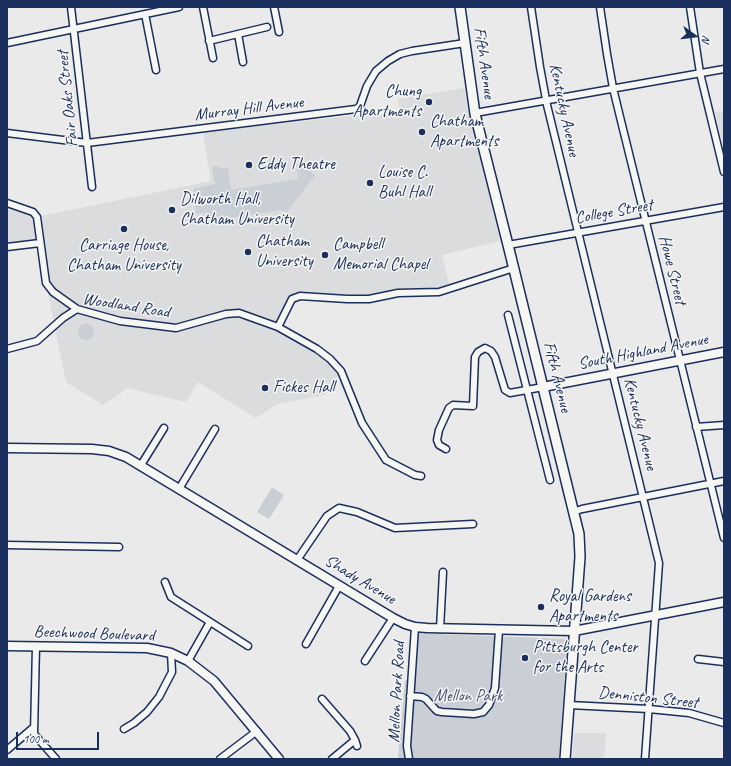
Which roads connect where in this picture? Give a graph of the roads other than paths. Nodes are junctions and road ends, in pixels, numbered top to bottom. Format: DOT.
graph roads {
  1 [pos="71,7"];
  2 [pos="178,7"];
  3 [pos="203,7"];
  4 [pos="274,7"];
  5 [pos="460,7"];
  6 [pos="531,7"];
  7 [pos="600,7"];
  8 [pos="690,7"];
  9 [pos="145,14"];
  10 [pos="267,27"];
  11 [pos="74,29"];
  12 [pos="279,32"];
  13 [pos="238,34"];
  14 [pos="209,41"];
  15 [pos="465,42"];
  16 [pos="7,43"];
  17 [pos="213,58"];
  18 [pos="243,62"];
  19 [pos="724,69"];
  20 [pos="156,70"];
  21 [pos="700,73"];
  22 [pos="613,88"];
  23 [pos="546,101"];
  24 [pos="475,113"];
  25 [pos="7,133"];
  26 [pos="87,143"];
  27 [pos="724,172"];
  28 [pos="92,188"];
  29 [pos="7,203"];
  30 [pos="724,207"];
  31 [pos="646,221"];
  32 [pos="577,233"];
  33 [pos="40,243"];
  34 [pos="508,245"];
  35 [pos="7,247"];
  36 [pos="514,268"];
  37 [pos="77,309"];
  38 [pos="508,315"];
  39 [pos="278,326"];
  40 [pos="7,349"];
  41 [pos="724,352"];
  42 [pos="680,360"];
  43 [pos="613,373"];
  44 [pos="543,387"];
  45 [pos="527,390"];
  46 [pos="724,425"];
  47 [pos="696,427"];
  48 [pos="164,428"];
  49 [pos="215,429"];
  50 [pos="7,448"];
  51 [pos="446,449"];
  52 [pos="141,465"];
  53 [pos="421,476"];
  54 [pos="550,480"];
  55 [pos="724,482"];
  56 [pos="711,484"];
  57 [pos="179,489"];
  58 [pos="643,497"];
  59 [pos="573,512"];
  60 [pos="473,524"];
  61 [pos="724,538"];
  62 [pos="7,545"];
  63 [pos="119,547"];
  64 [pos="297,560"];
  65 [pos="442,572"];
  66 [pos="165,582"];
  67 [pos="339,586"];
  68 [pos="724,602"];
  69 [pos="656,616"];
  70 [pos="393,618"];
  71 [pos="210,622"];
  72 [pos="415,627"];
  73 [pos="440,629"];
  74 [pos="498,630"];
  75 [pos="574,631"];
  76 [pos="306,644"];
  77 [pos="7,646"];
  78 [pos="36,646"];
  79 [pos="248,646"];
  80 [pos="171,653"];
  81 [pos="698,659"];
  82 [pos="188,661"];
  83 [pos="365,661"];
  84 [pos="724,662"];
  85 [pos="410,696"];
  86 [pos="322,698"];
  87 [pos="569,705"];
  88 [pos="649,709"];
  89 [pos="724,723"];
  90 [pos="34,727"];
  91 [pos="124,729"];
  92 [pos="257,731"];
  93 [pos="355,740"];
  94 [pos="357,746"];
  95 [pos="7,750"];
  96 [pos="56,759"];
  97 [pos="220,759"];
  98 [pos="279,759"];
  99 [pos="332,759"];
  100 [pos="410,759"];
  101 [pos="565,759"];
  102 [pos="646,759"];
  1 -- 11 [label="street, Fair Oaks Street"];
  2 -- 9 [label="street"];
  3 -- 14 [label="street"];
  4 -- 12 [label="street"];
  5 -- 15 [label="highway, Fifth Avenue"];
  6 -- 23 [label="street, Kentucky Avenue"];
  7 -- 22 [label="street, Howe Street"];
  8 -- 21 [label="street"];
  9 -- 11 [label="street"];
  9 -- 20 [label="street"];
  10 -- 13 [label="street"];
  11 -- 16 [label="street"];
  11 -- 26 [label="street, Fair Oaks Street"];
  13 -- 14 [label="street"];
  13 -- 18 [label="street"];
  14 -- 17 [label="street"];
  15 -- 24 [label="highway, Fifth Avenue"];
  15 -- 26 [label="street, Murray Hill Avenue"];
  19 -- 21 [label="street"];
  21 -- 22 [label="street"];
  21 -- 27 [label="street"];
  22 -- 23 [label="street"];
  22 -- 31 [label="street, Howe Street"];
  23 -- 24 [label="street"];
  23 -- 32 [label="street, Kentucky Avenue"];
  24 -- 34 [label="highway, Fifth Avenue"];
  25 -- 26 [label="street, Murray Hill Avenue"];
  26 -- 28 [label="street, Fair Oaks Street"];
  29 -- 33 [label="street"];
  30 -- 31 [label="street, College Street"];
  31 -- 32 [label="street, College Street"];
  31 -- 42 [label="street, Howe Street"];
  32 -- 34 [label="street, College Street"];
  32 -- 43 [label="street, Kentucky Avenue"];
  33 -- 35 [label="street"];
  33 -- 37 [label="street"];
  34 -- 36 [label="highway, Fifth Avenue"];
  36 -- 39 [label="street"];
  36 -- 44 [label="highway, Fifth Avenue"];
  37 -- 39 [label="street, Woodland Road"];
  37 -- 40 [label="street, Woodland Road"];
  38 -- 45 [label="street"];
  39 -- 53 [label="street, Woodland Road"];
  41 -- 42 [label="main road, South Highland Avenue"];
  42 -- 43 [label="main road, South Highland Avenue"];
  42 -- 47 [label="street, Howe Street"];
  43 -- 44 [label="main road, South Highland Avenue"];
  43 -- 58 [label="street, Kentucky Avenue"];
  44 -- 45 [label="street"];
  44 -- 59 [label="highway, Fifth Avenue"];
  45 -- 51 [label="street"];
  45 -- 54 [label="street"];
  46 -- 47 [label="street"];
  47 -- 56 [label="street, Howe Street"];
  48 -- 52 [label="street"];
  49 -- 57 [label="street"];
  50 -- 52 [label="main road, Shady Avenue"];
  52 -- 57 [label="main road, Shady Avenue"];
  55 -- 56 [label="street"];
  56 -- 58 [label="street"];
  56 -- 61 [label="street, Howe Street"];
  57 -- 64 [label="main road, Shady Avenue"];
  58 -- 59 [label="street"];
  58 -- 69 [label="street, Kentucky Avenue"];
  59 -- 75 [label="highway, Fifth Avenue"];
  60 -- 64 [label="street"];
  62 -- 63 [label="street"];
  64 -- 67 [label="main road, Shady Avenue"];
  65 -- 73 [label="street"];
  66 -- 71 [label="street"];
  67 -- 70 [label="main road, Shady Avenue"];
  67 -- 76 [label="street"];
  68 -- 69 [label="main road, Shady Avenue"];
  69 -- 75 [label="main road, Shady Avenue"];
  69 -- 88 [label="street, Kentucky Avenue"];
  70 -- 72 [label="main road, Shady Avenue"];
  70 -- 83 [label="street"];
  71 -- 79 [label="street"];
  71 -- 82 [label="street"];
  72 -- 73 [label="main road, Shady Avenue"];
  72 -- 85 [label="street, Mellon Park Road"];
  73 -- 74 [label="main road, Shady Avenue"];
  74 -- 75 [label="main road, Shady Avenue"];
  74 -- 85 [label="street"];
  75 -- 87 [label="highway, Fifth Avenue"];
  77 -- 78 [label="main road, Beechwood Boulevard"];
  78 -- 80 [label="main road, Beechwood Boulevard"];
  78 -- 90 [label="street"];
  80 -- 82 [label="main road, Beechwood Boulevard"];
  80 -- 91 [label="street"];
  81 -- 84 [label="street"];
  82 -- 92 [label="main road, Beechwood Boulevard"];
  85 -- 100 [label="street, Mellon Park Road"];
  86 -- 93 [label="street"];
  87 -- 88 [label="street, Denniston Street"];
  87 -- 101 [label="highway, Fifth Avenue"];
  88 -- 89 [label="street, Denniston Street"];
  88 -- 102 [label="street, Kentucky Avenue"];
  90 -- 95 [label="street"];
  90 -- 96 [label="street"];
  92 -- 97 [label="street"];
  92 -- 98 [label="main road, Beechwood Boulevard"];
  93 -- 94 [label="street"];
  93 -- 99 [label="street"];
}
